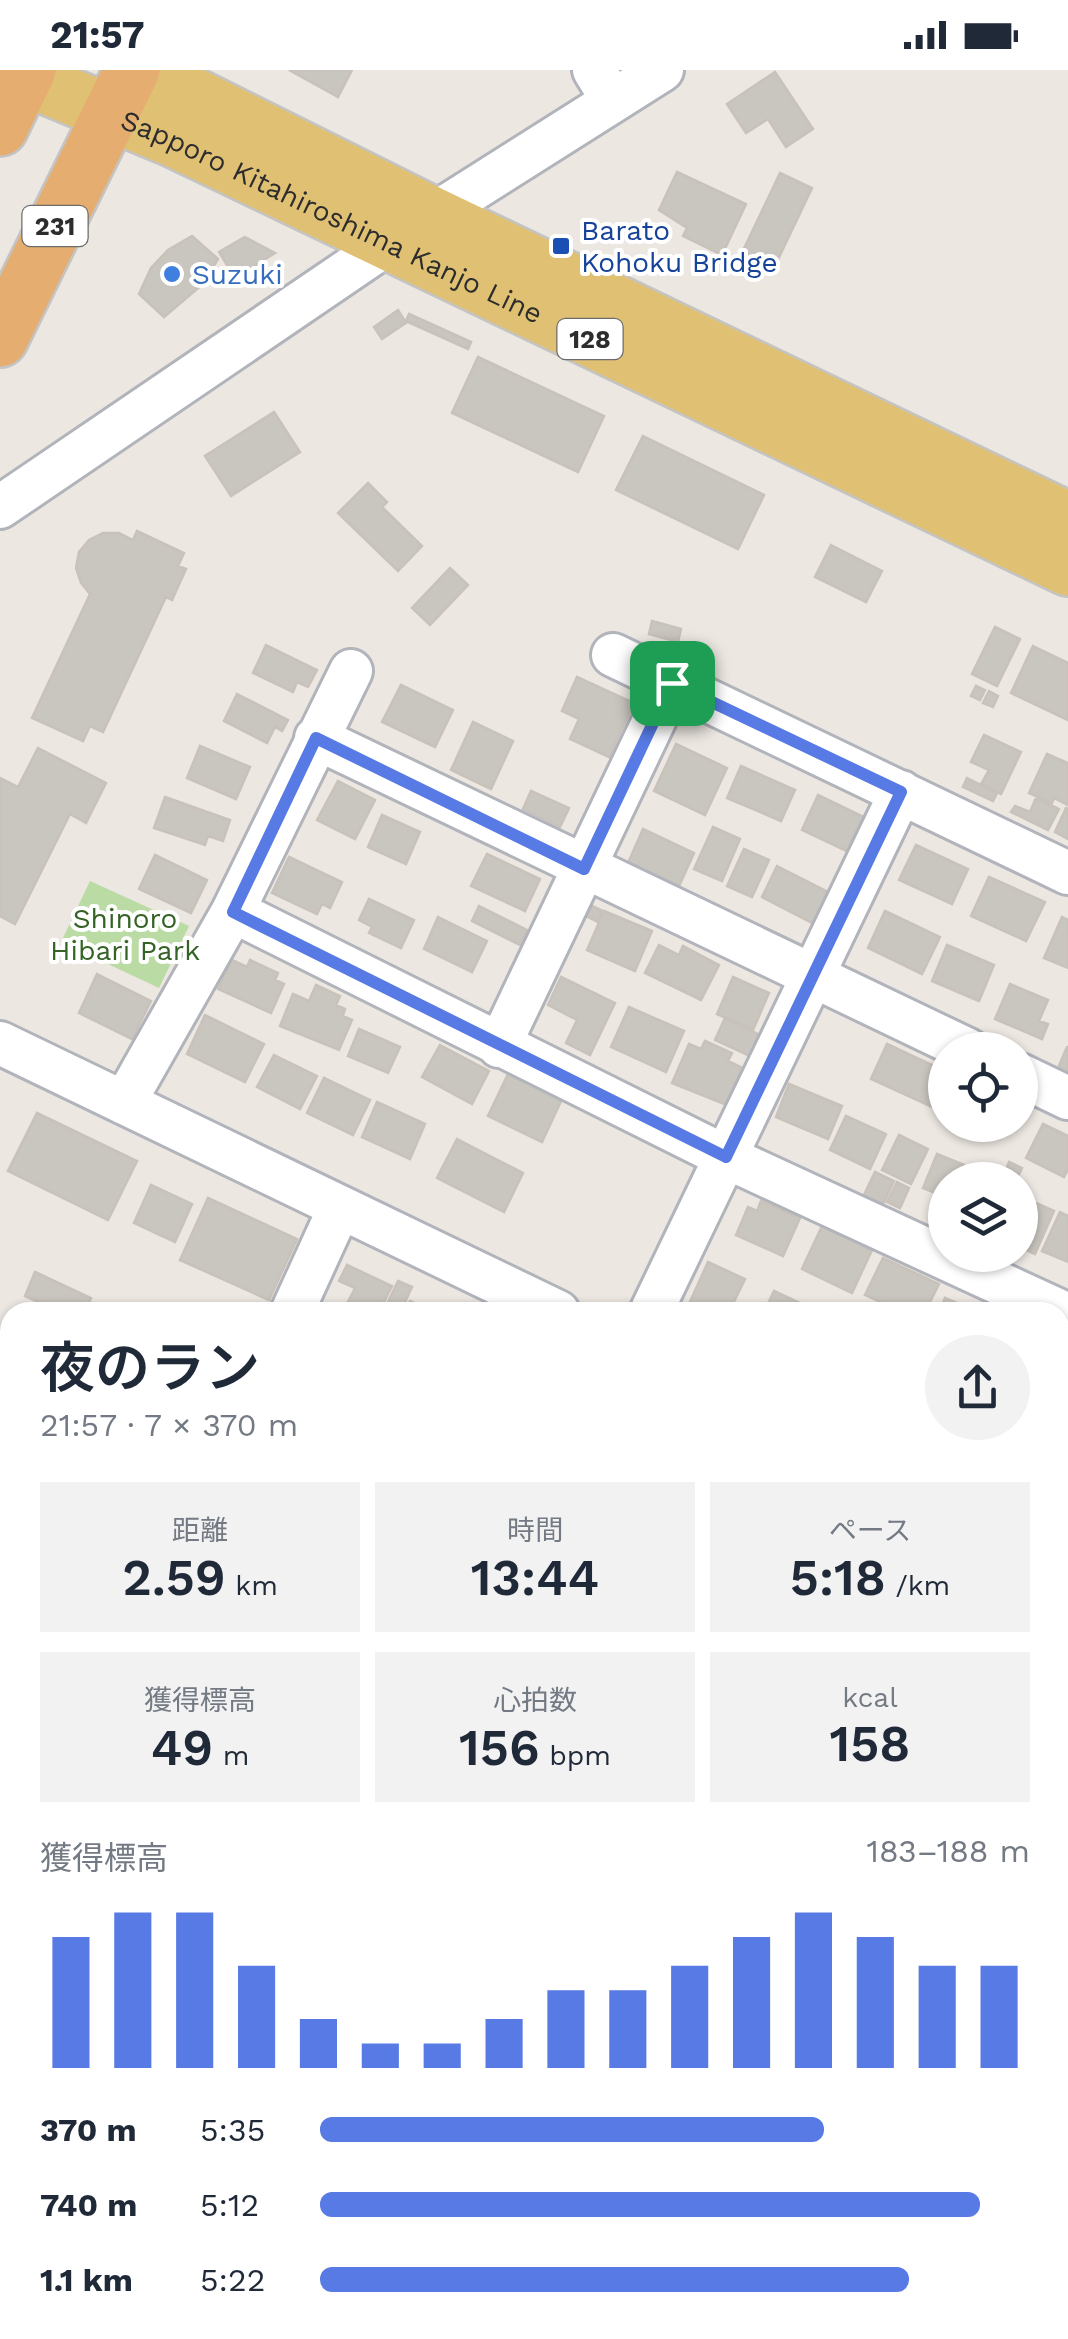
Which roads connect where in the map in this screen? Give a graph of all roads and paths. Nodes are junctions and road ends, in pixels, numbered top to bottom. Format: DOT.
graph roads {
  1 [pos="662,70"];
  2 [pos="26,74"];
  3 [pos="128,84"];
  4 [pos="603,86"];
  5 [pos="0,128"];
  6 [pos="433,215"];
  7 [pos="387,244"];
  8 [pos="0,340"];
  9 [pos="0,507"];
  10 [pos="1068,520"];
  11 [pos="1068,568"];
  12 [pos="613,655"];
  13 [pos="350,671"];
  14 [pos="672,683"];
  15 [pos="316,738"];
  16 [pos="901,792"];
  17 [pos="584,869"];
  18 [pos="1068,873"];
  19 [pos="233,912"];
  20 [pos="812,976"];
  21 [pos="930,1032"];
  22 [pos="0,1042"];
  23 [pos="499,1046"];
  24 [pos="1038,1084"];
  25 [pos="1068,1098"];
  26 [pos="124,1103"];
  27 [pos="726,1157"];
  28 [pos="340,1207"];
  29 [pos="297,1302"];
  30 [pos="537,1302"];
  31 [pos="656,1302"];
  32 [pos="1040,1302"];
  1 -- 4 [label="street"];
  2 -- 3 [label="main road, Sapporo Kitahiroshima Kanjo Line / 128"];
  2 -- 5 [label="highway"];
  3 -- 6 [label="main road, Sapporo Kitahiroshima Kanjo Line / 128"];
  3 -- 7 [label="main road, Sapporo Kitahiroshima Kanjo Line / 128"];
  3 -- 8 [label="highway, 231"];
  4 -- 6 [label="street"];
  6 -- 7 [label="street"];
  6 -- 10 [label="main road, Sapporo Kitahiroshima Kanjo Line / 128"];
  7 -- 9 [label="street"];
  7 -- 11 [label="main road, Sapporo Kitahiroshima Kanjo Line / 128"];
  12 -- 14 [label="street"];
  13 -- 15 [label="street"];
  14 -- 16 [label="street"];
  14 -- 17 [label="street"];
  15 -- 17 [label="street"];
  15 -- 19 [label="street"];
  16 -- 18 [label="street"];
  16 -- 20 [label="street"];
  17 -- 20 [label="street"];
  17 -- 23 [label="street"];
  19 -- 23 [label="street"];
  19 -- 26 [label="street"];
  20 -- 21 [label="street"];
  20 -- 27 [label="street"];
  22 -- 26 [label="street"];
  23 -- 27 [label="street"];
  24 -- 25 [label="street"];
  26 -- 28 [label="street"];
  27 -- 31 [label="street"];
  27 -- 32 [label="street"];
  28 -- 29 [label="street"];
  28 -- 30 [label="street"];
}
